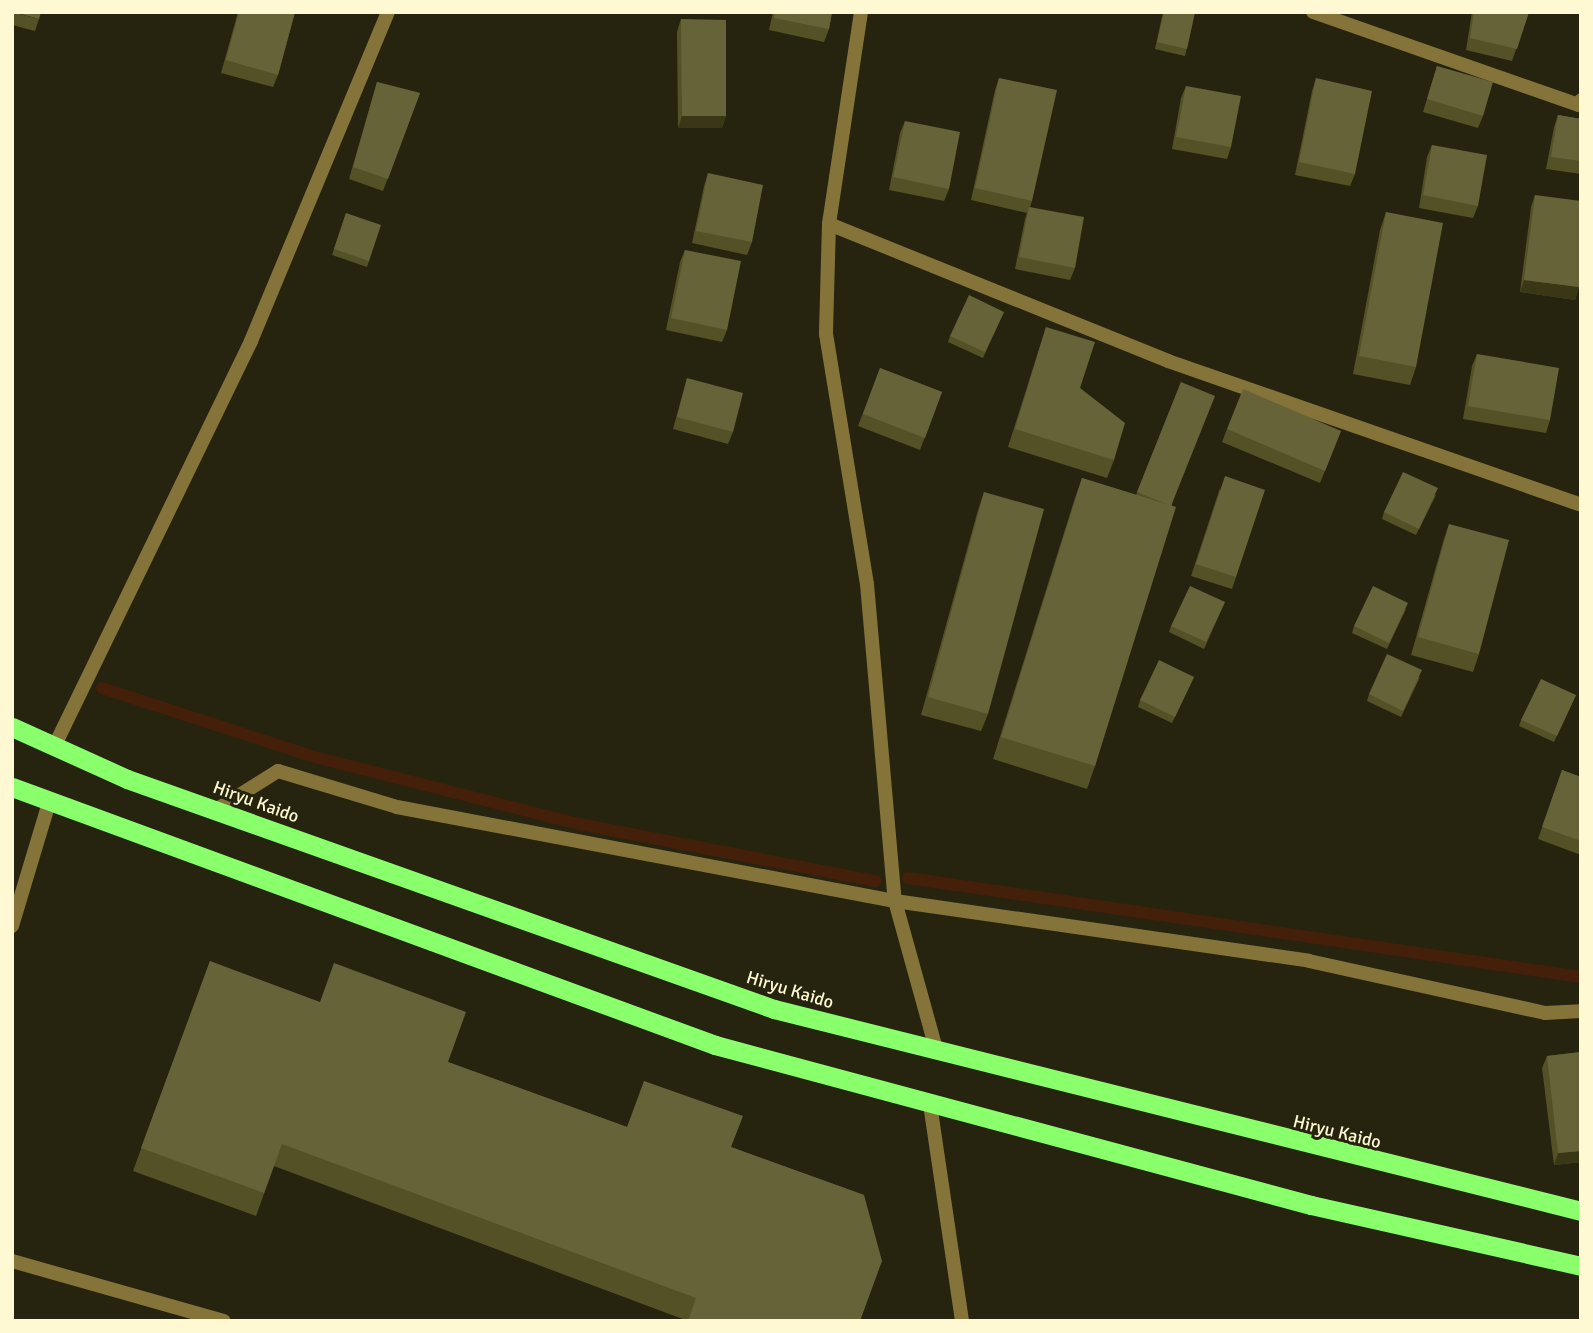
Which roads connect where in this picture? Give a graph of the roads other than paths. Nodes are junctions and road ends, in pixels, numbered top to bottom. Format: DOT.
graph roads {
  1 [pos="388,12"];
  2 [pos="861,12"];
  3 [pos="1313,12"];
  4 [pos="1581,100"];
  5 [pos="829,224"];
  6 [pos="1581,505"];
  7 [pos="12,727"];
  8 [pos="55,745"];
  9 [pos="12,787"];
  10 [pos="49,803"];
  11 [pos="216,810"];
  12 [pos="895,901"];
  13 [pos="12,926"];
  14 [pos="1581,1011"];
  15 [pos="937,1052"];
  16 [pos="930,1104"];
  17 [pos="1581,1211"];
  18 [pos="12,1261"];
  19 [pos="1581,1266"];
  20 [pos="224,1321"];
  21 [pos="962,1321"];
  1 -- 8 [label="street"];
  2 -- 5 [label="street"];
  3 -- 4 [label="street"];
  5 -- 6 [label="street"];
  5 -- 12 [label="street"];
  7 -- 8 [label="highway, Hiryu Kaido"];
  8 -- 11 [label="highway, Hiryu Kaido"];
  9 -- 10 [label="highway"];
  10 -- 13 [label="street"];
  10 -- 16 [label="highway"];
  11 -- 12 [label="street"];
  11 -- 15 [label="highway, Hiryu Kaido"];
  12 -- 14 [label="street"];
  12 -- 15 [label="street"];
  15 -- 17 [label="highway, Hiryu Kaido"];
  16 -- 19 [label="highway"];
  16 -- 21 [label="street"];
  18 -- 20 [label="street"];
}
